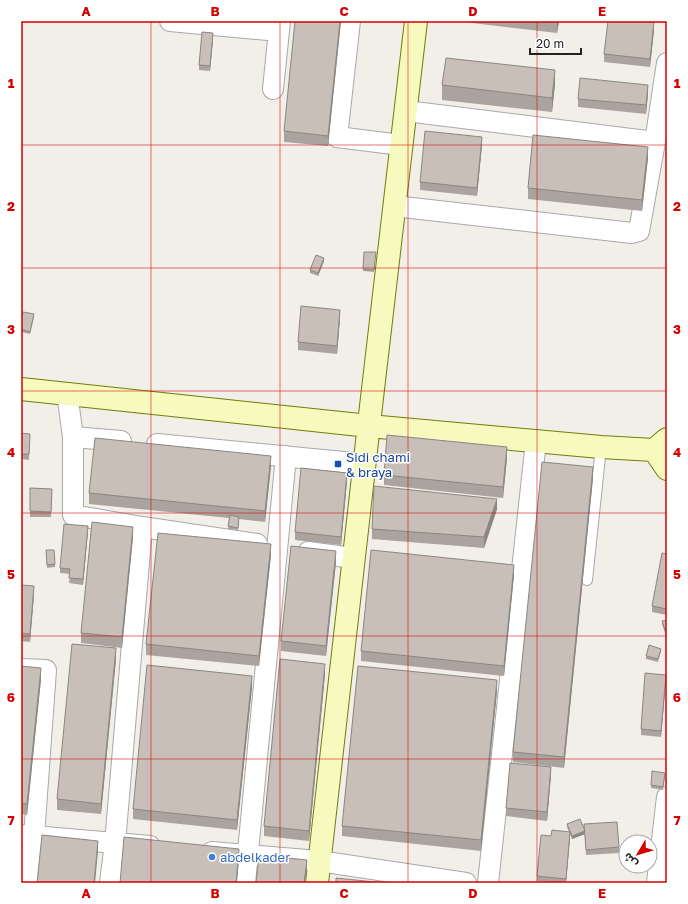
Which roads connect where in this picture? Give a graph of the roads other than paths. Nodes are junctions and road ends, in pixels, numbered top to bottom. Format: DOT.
graph roads {
  1 [pos="170,21"];
  2 [pos="350,21"];
  3 [pos="416,21"];
  4 [pos="279,26"];
  5 [pos="667,63"];
  6 [pos="273,89"];
  7 [pos="406,111"];
  8 [pos="655,142"];
  9 [pos="401,145"];
  10 [pos="394,206"];
  11 [pos="21,388"];
  12 [pos="67,393"];
  13 [pos="369,426"];
  14 [pos="73,437"];
  15 [pos="536,441"];
  16 [pos="661,444"];
  17 [pos="601,448"];
  18 [pos="286,456"];
  19 [pos="364,464"];
  20 [pos="667,469"];
  21 [pos="142,527"];
  22 [pos="277,547"];
  23 [pos="359,555"];
  24 [pos="587,580"];
  25 [pos="21,669"];
  26 [pos="667,797"];
  27 [pos="27,835"];
  28 [pos="115,843"];
  29 [pos="170,848"];
  30 [pos="193,850"];
  31 [pos="248,855"];
  32 [pos="319,861"];
  33 [pos="28,883"];
  34 [pos="110,883"];
  35 [pos="245,883"];
  36 [pos="317,883"];
  37 [pos="466,883"];
  38 [pos="488,883"];
  39 [pos="657,883"];
  1 -- 4 [label="street"];
  2 -- 9 [label="street"];
  3 -- 7 [label="street"];
  4 -- 6 [label="street"];
  5 -- 8 [label="street"];
  7 -- 8 [label="street"];
  7 -- 9 [label="street"];
  8 -- 10 [label="street"];
  9 -- 10 [label="street"];
  10 -- 13 [label="street"];
  11 -- 12 [label="street"];
  12 -- 13 [label="street"];
  12 -- 14 [label="street"];
  13 -- 15 [label="street"];
  13 -- 19 [label="street"];
  14 -- 18 [label="street"];
  14 -- 21 [label="street"];
  15 -- 17 [label="street"];
  15 -- 38 [label="street"];
  16 -- 17 [label="street"];
  16 -- 20 [label="street"];
  17 -- 24 [label="lane"];
  18 -- 19 [label="street"];
  18 -- 22 [label="street"];
  19 -- 23 [label="street"];
  21 -- 22 [label="street"];
  21 -- 28 [label="street"];
  22 -- 23 [label="street"];
  22 -- 31 [label="street"];
  23 -- 32 [label="street"];
  25 -- 27 [label="street"];
  26 -- 39 [label="street"];
  27 -- 28 [label="street"];
  27 -- 33 [label="street"];
  28 -- 29 [label="street"];
  28 -- 34 [label="street"];
  30 -- 31 [label="street"];
  31 -- 32 [label="street"];
  31 -- 35 [label="street"];
  32 -- 36 [label="street"];
  32 -- 37 [label="street"];
}
